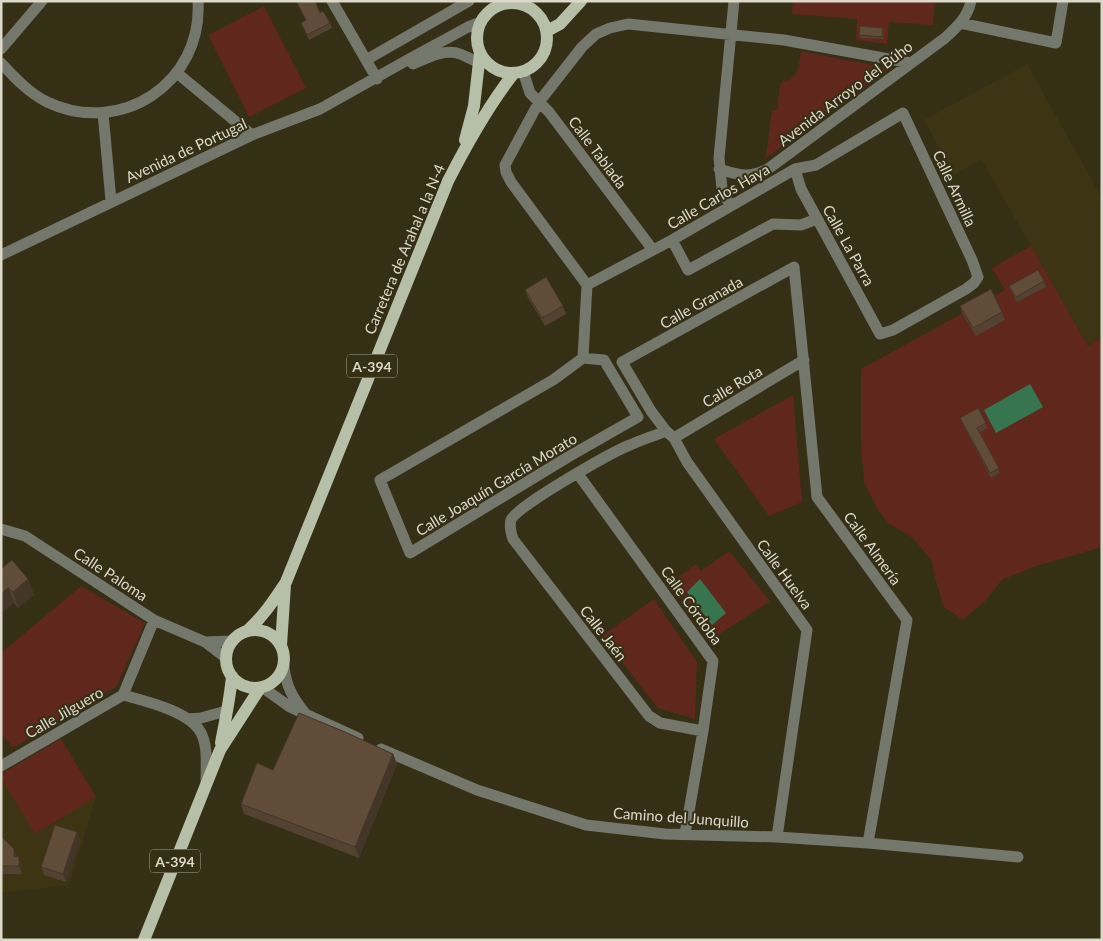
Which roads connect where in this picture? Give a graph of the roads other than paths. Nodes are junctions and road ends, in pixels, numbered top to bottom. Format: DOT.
graph roads {
  1 [pos="42,1"];
  2 [pos="198,1"];
  3 [pos="332,1"];
  4 [pos="469,1"];
  5 [pos="581,1"];
  6 [pos="734,1"];
  7 [pos="970,1"];
  8 [pos="1063,1"];
  9 [pos="511,2"];
  10 [pos="481,22"];
  11 [pos="960,23"];
  12 [pos="547,31"];
  13 [pos="730,34"];
  14 [pos="1,49"];
  15 [pos="366,60"];
  16 [pos="482,60"];
  17 [pos="1,63"];
  18 [pos="911,63"];
  19 [pos="519,72"];
  20 [pos="177,73"];
  21 [pos="380,77"];
  22 [pos="539,102"];
  23 [pos="903,113"];
  24 [pos="103,114"];
  25 [pos="252,135"];
  26 [pos="463,152"];
  27 [pos="795,168"];
  28 [pos="719,169"];
  29 [pos="111,201"];
  30 [pos="730,206"];
  31 [pos="817,219"];
  32 [pos="672,240"];
  33 [pos="653,250"];
  34 [pos="1,254"];
  35 [pos="794,268"];
  36 [pos="587,285"];
  37 [pos="880,334"];
  38 [pos="583,358"];
  39 [pos="804,360"];
  40 [pos="622,362"];
  41 [pos="670,435"];
  42 [pos="578,474"];
  43 [pos="511,519"];
  44 [pos="1,529"];
  45 [pos="286,582"];
  46 [pos="154,620"];
  47 [pos="247,631"];
  48 [pos="232,640"];
  49 [pos="205,642"];
  50 [pos="281,645"];
  51 [pos="226,658"];
  52 [pos="284,668"];
  53 [pos="232,676"];
  54 [pos="261,688"];
  55 [pos="124,695"];
  56 [pos="226,711"];
  57 [pos="304,712"];
  58 [pos="188,719"];
  59 [pos="703,731"];
  60 [pos="220,750"];
  61 [pos="1,766"];
  62 [pos="206,782"];
  63 [pos="685,834"];
  64 [pos="777,837"];
  65 [pos="868,843"];
  66 [pos="1018,857"];
  67 [pos="144,940"];
  1 -- 14 [label="street"];
  2 -- 20 [label="street"];
  3 -- 15 [label="street"];
  4 -- 15 [label="street"];
  5 -- 12 [label="main road"];
  6 -- 13 [label="street"];
  7 -- 11 [label="street, Avenida Arroyo del Búho"];
  8 -- 11 [label="street"];
  9 -- 10 [label="main road"];
  9 -- 12 [label="main road"];
  10 -- 16 [label="main road, A-394"];
  10 -- 21 [label="street, Avenida de Portugal"];
  11 -- 18 [label="street, Avenida Arroyo del Búho"];
  12 -- 19 [label="main road, A-394"];
  13 -- 18 [label="street"];
  13 -- 22 [label="street"];
  13 -- 28 [label="street"];
  15 -- 21 [label="street"];
  16 -- 19 [label="main road"];
  16 -- 21 [label="street, Avenida de Portugal"];
  16 -- 26 [label="main road, Carretera de Arahal a la N-4 / A-394"];
  17 -- 24 [label="street"];
  18 -- 28 [label="street, Avenida Arroyo del Búho"];
  19 -- 22 [label="street, Calle Tablada"];
  19 -- 26 [label="main road, Carretera de Arahal a la N-4 / A-394"];
  20 -- 24 [label="street"];
  20 -- 25 [label="street"];
  21 -- 25 [label="street, Avenida de Portugal"];
  22 -- 33 [label="street, Calle Tablada"];
  22 -- 36 [label="street"];
  23 -- 27 [label="street, Calle Carlos Haya"];
  23 -- 37 [label="street, Calle Armilla"];
  24 -- 29 [label="street"];
  25 -- 29 [label="street, Avenida de Portugal"];
  26 -- 45 [label="main road, Carretera de Arahal a la N-4 / A-394"];
  27 -- 30 [label="street, Calle Carlos Haya"];
  27 -- 31 [label="street, Calle La Parra"];
  28 -- 30 [label="street"];
  29 -- 34 [label="street, Avenida de Portugal"];
  30 -- 32 [label="street, Calle Carlos Haya"];
  31 -- 32 [label="street"];
  31 -- 37 [label="street, Calle La Parra"];
  32 -- 33 [label="street, Calle Carlos Haya"];
  33 -- 36 [label="street, Calle Carlos Haya"];
  35 -- 39 [label="street, Calle Almería"];
  35 -- 40 [label="street, Calle Granada"];
  36 -- 38 [label="street"];
  38 -- 38 [label="street, Calle Joaquín García Morato"];
  39 -- 41 [label="street, Calle Rota"];
  39 -- 65 [label="street, Calle Almería"];
  40 -- 41 [label="street, Calle Huelva"];
  41 -- 42 [label="street, Calle Rota"];
  41 -- 64 [label="street, Calle Huelva"];
  42 -- 43 [label="street, Calle Rota"];
  42 -- 59 [label="street, Calle Córdoba"];
  43 -- 59 [label="street, Calle Jaén"];
  44 -- 46 [label="street, Calle Paloma"];
  45 -- 47 [label="main road, Carretera de Arahal a la N-4 / A-394"];
  45 -- 50 [label="main road, Carretera de Arahal a la N-4 / A-394"];
  46 -- 49 [label="street, Calle Paloma"];
  46 -- 55 [label="street, Calle Jilguero"];
  47 -- 48 [label="main road, A-394"];
  47 -- 50 [label="main road"];
  48 -- 49 [label="street, Calle Paloma"];
  48 -- 51 [label="main road"];
  49 -- 51 [label="street, Calle Paloma"];
  50 -- 52 [label="main road, A-394"];
  51 -- 53 [label="main road, A-394"];
  52 -- 54 [label="main road, A-394"];
  52 -- 57 [label="street, Camino del Junquillo"];
  53 -- 54 [label="main road"];
  53 -- 56 [label="main road, A-394"];
  54 -- 57 [label="street, Camino del Junquillo"];
  54 -- 60 [label="main road, A-394"];
  55 -- 58 [label="street"];
  55 -- 61 [label="street, Calle Jilguero"];
  56 -- 58 [label="street"];
  56 -- 60 [label="main road, A-394"];
  57 -- 63 [label="street, Camino del Junquillo"];
  58 -- 62 [label="street"];
  59 -- 63 [label="street, Calle Córdoba"];
  60 -- 62 [label="main road, A-394"];
  62 -- 67 [label="main road, A-394"];
  63 -- 64 [label="street, Camino del Junquillo"];
  64 -- 65 [label="street, Camino del Junquillo"];
  65 -- 66 [label="street, Camino del Junquillo"];
}
